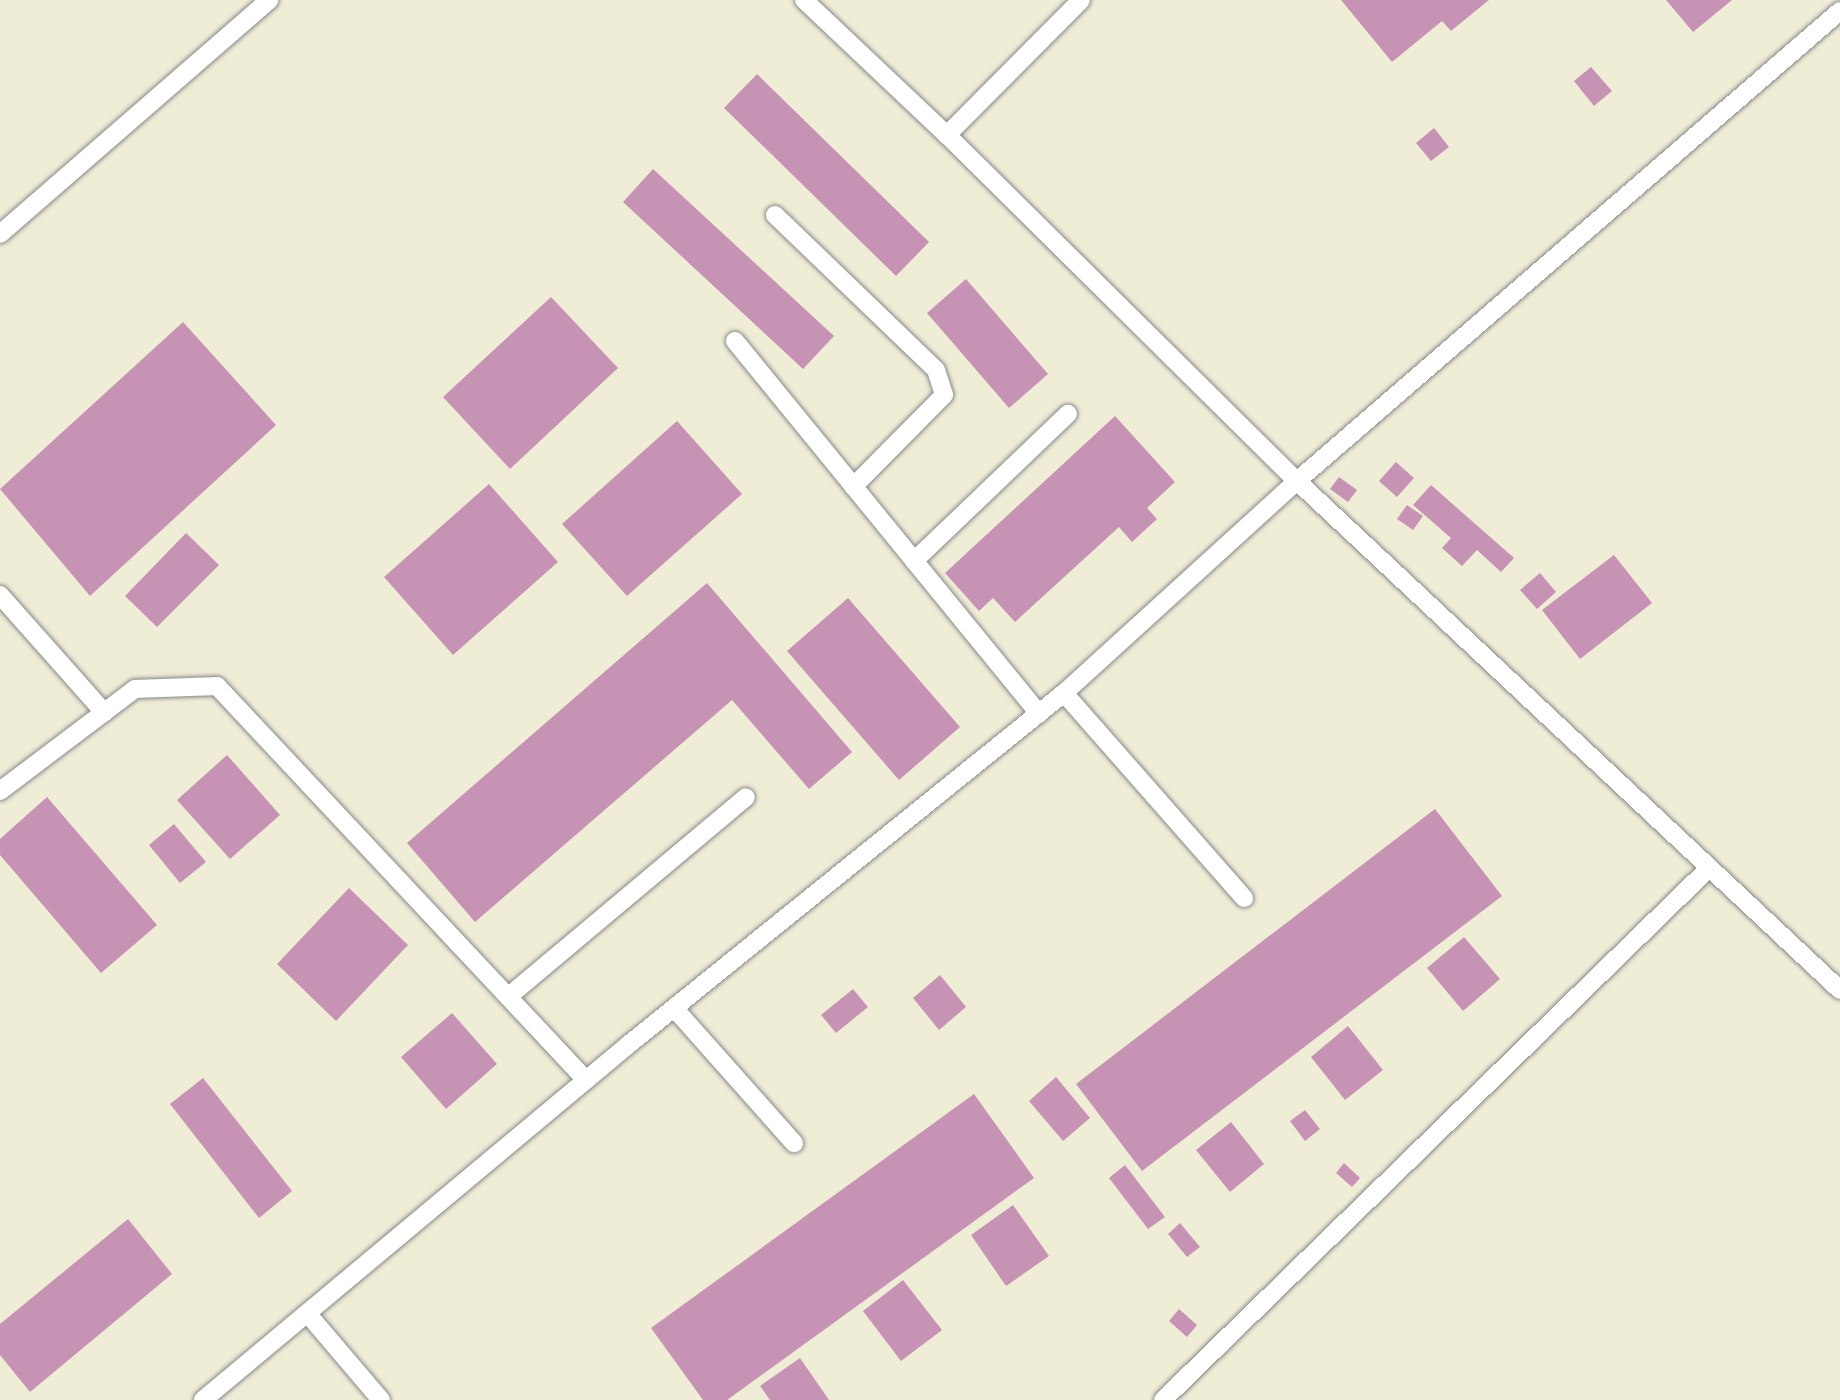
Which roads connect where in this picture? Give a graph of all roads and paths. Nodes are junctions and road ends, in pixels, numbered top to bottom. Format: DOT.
graph roads {
  1 [pos="270,0"];
  2 [pos="804,0"];
  3 [pos="1081,0"];
  4 [pos="1840,11"];
  5 [pos="947,135"];
  6 [pos="775,215"];
  7 [pos="0,234"];
  8 [pos="735,341"];
  9 [pos="1068,414"];
  10 [pos="1297,481"];
  11 [pos="854,487"];
  12 [pos="914,561"];
  13 [pos="0,595"];
  14 [pos="1064,693"];
  15 [pos="104,712"];
  16 [pos="1039,714"];
  17 [pos="0,792"];
  18 [pos="746,798"];
  19 [pos="1708,869"];
  20 [pos="1244,898"];
  21 [pos="1840,990"];
  22 [pos="509,996"];
  23 [pos="674,1008"];
  24 [pos="586,1080"];
  25 [pos="794,1143"];
  26 [pos="307,1313"];
  27 [pos="203,1400"];
  28 [pos="381,1400"];
  29 [pos="1163,1400"];
  1 -- 7 [label="lane"];
  2 -- 5 [label="lane"];
  3 -- 5 [label="lane"];
  4 -- 10 [label="lane"];
  5 -- 10 [label="lane"];
  6 -- 11 [label="lane"];
  8 -- 11 [label="lane"];
  9 -- 12 [label="lane"];
  10 -- 14 [label="lane"];
  10 -- 19 [label="lane"];
  11 -- 12 [label="lane"];
  12 -- 16 [label="lane"];
  13 -- 15 [label="lane"];
  14 -- 16 [label="lane"];
  14 -- 20 [label="lane"];
  15 -- 17 [label="lane"];
  15 -- 22 [label="lane"];
  16 -- 23 [label="lane"];
  18 -- 22 [label="lane"];
  19 -- 21 [label="lane"];
  19 -- 29 [label="lane"];
  22 -- 24 [label="lane"];
  23 -- 24 [label="lane"];
  23 -- 25 [label="lane"];
  24 -- 26 [label="lane"];
  26 -- 27 [label="lane"];
  26 -- 28 [label="lane"];
}
